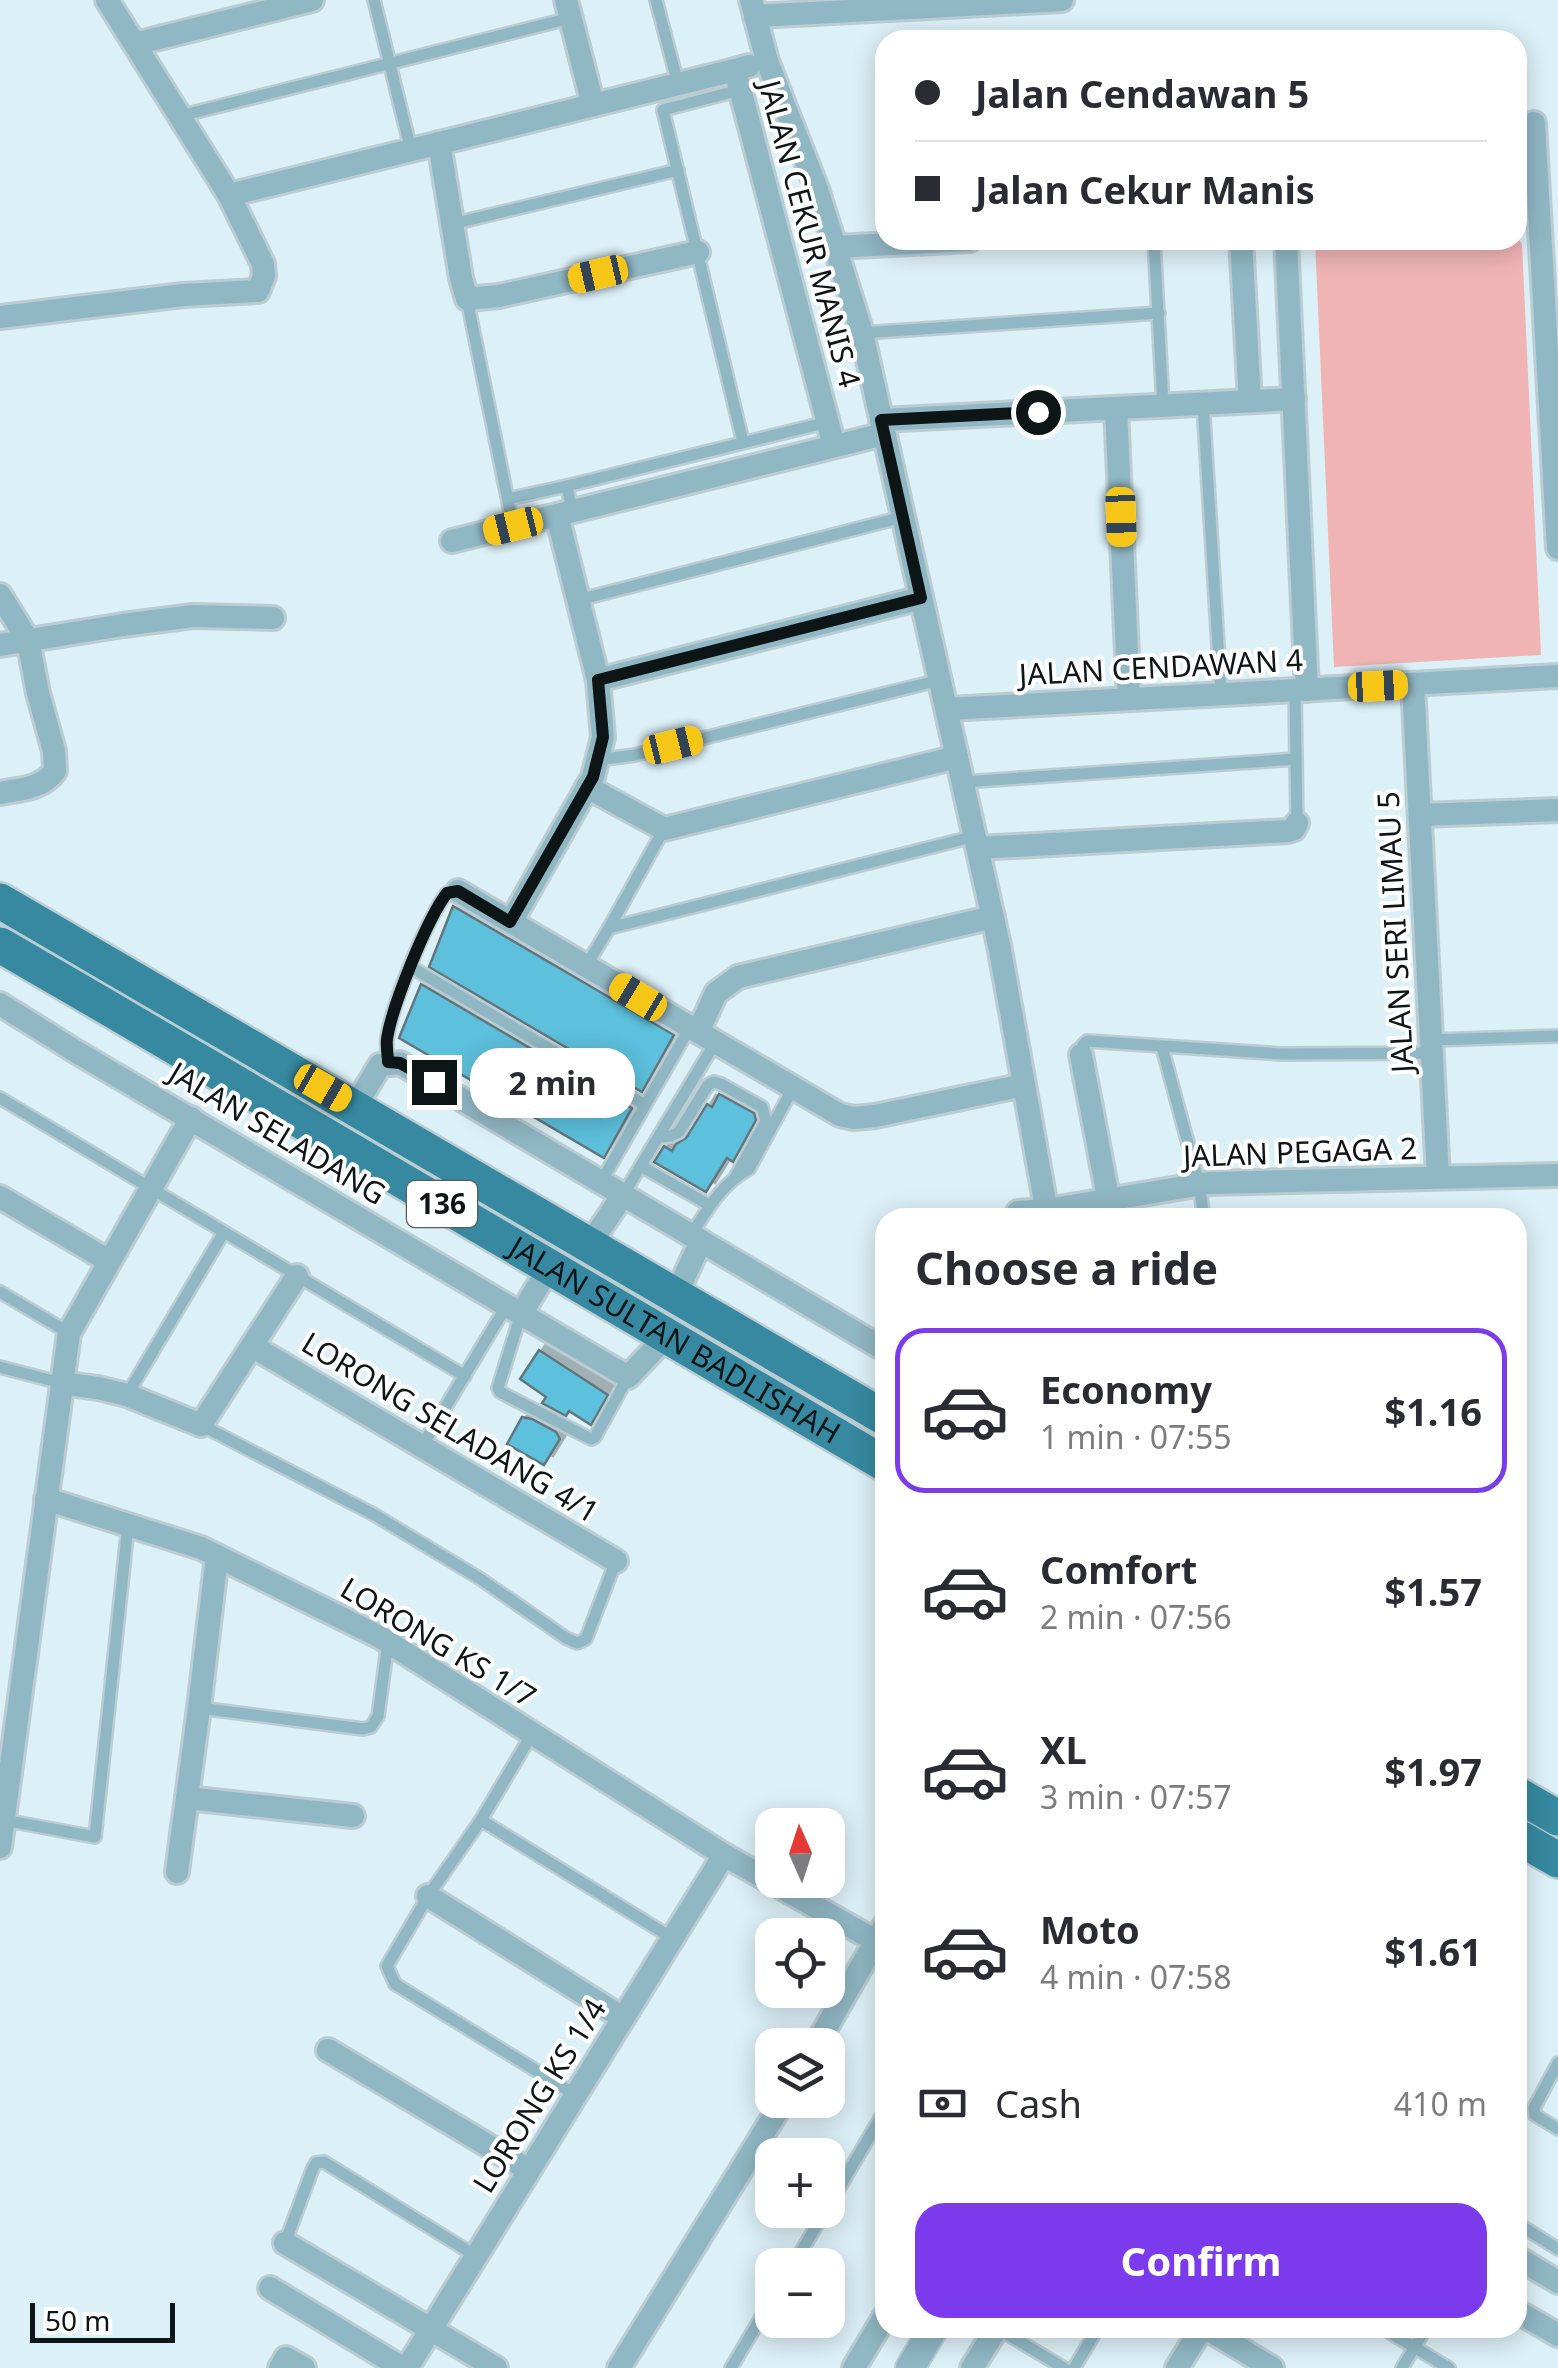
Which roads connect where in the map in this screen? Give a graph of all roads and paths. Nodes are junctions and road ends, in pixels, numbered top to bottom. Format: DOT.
graph roads {
  1 [pos="107,0"];
  2 [pos="312,0"];
  3 [pos="374,0"];
  4 [pos="656,0"];
  5 [pos="1062,0"];
  6 [pos="753,8"];
  7 [pos="568,9"];
  8 [pos="135,44"];
  9 [pos="767,61"];
  10 [pos="389,64"];
  11 [pos="737,80"];
  12 [pos="678,84"];
  13 [pos="592,105"];
  14 [pos="180,116"];
  15 [pos="1534,122"];
  16 [pos="439,144"];
  17 [pos="411,150"];
  18 [pos="678,170"];
  19 [pos="230,196"];
  20 [pos="1528,211"];
  21 [pos="452,224"];
  22 [pos="875,245"];
  23 [pos="835,247"];
  24 [pos="1155,250"];
  25 [pos="1242,250"];
  26 [pos="1287,250"];
  27 [pos="698,252"];
  28 [pos="467,300"];
  29 [pos="1159,314"];
  30 [pos="0,316"];
  31 [pos="862,333"];
  32 [pos="1553,368"];
  33 [pos="1294,399"];
  34 [pos="1250,401"];
  35 [pos="1203,404"];
  36 [pos="1163,406"];
  37 [pos="1116,408"];
  38 [pos="828,422"];
  39 [pos="883,427"];
  40 [pos="744,442"];
  41 [pos="834,446"];
  42 [pos="566,486"];
  43 [pos="508,499"];
  44 [pos="565,513"];
  45 [pos="903,516"];
  46 [pos="513,526"];
  47 [pos="452,541"];
  48 [pos="1558,548"];
  49 [pos="0,595"];
  50 [pos="921,598"];
  51 [pos="578,600"];
  52 [pos="273,618"];
  53 [pos="28,640"];
  54 [pos="0,645"];
  55 [pos="1558,676"];
  56 [pos="598,680"];
  57 [pos="940,680"];
  58 [pos="1414,684"];
  59 [pos="1301,690"];
  60 [pos="1220,694"];
  61 [pos="1129,699"];
  62 [pos="946,709"];
  63 [pos="958,757"];
  64 [pos="1296,759"];
  65 [pos="597,760"];
  66 [pos="963,782"];
  67 [pos="587,787"];
  68 [pos="0,793"];
  69 [pos="1558,810"];
  70 [pos="1420,815"];
  71 [pos="1297,823"];
  72 [pos="664,829"];
  73 [pos="977,842"];
  74 [pos="458,891"];
  75 [pos="0,901"];
  76 [pos="994,917"];
  77 [pos="510,922"];
  78 [pos="609,928"];
  79 [pos="0,945"];
  80 [pos="412,966"];
  81 [pos="586,966"];
  82 [pos="0,1004"];
  83 [pos="701,1034"];
  84 [pos="1558,1036"];
  85 [pos="1162,1046"];
  86 [pos="1432,1046"];
  87 [pos="1081,1055"];
  88 [pos="394,1063"];
  89 [pos="1024,1085"];
  90 [pos="793,1088"];
  91 [pos="0,1098"];
  92 [pos="645,1105"];
  93 [pos="355,1107"];
  94 [pos="192,1118"];
  95 [pos="658,1136"];
  96 [pos="641,1166"];
  97 [pos="736,1176"];
  98 [pos="1558,1176"];
  99 [pos="1438,1177"];
  100 [pos="601,1182"];
  101 [pos="1200,1184"];
  102 [pos="151,1188"];
  103 [pos="623,1195"];
  104 [pos="0,1196"];
  105 [pos="709,1206"];
  106 [pos="1046,1208"];
  107 [pos="1111,1208"];
  108 [pos="1203,1208"];
  109 [pos="224,1232"];
  110 [pos="696,1238"];
  111 [pos="590,1244"];
  112 [pos="109,1261"];
  113 [pos="549,1268"];
  114 [pos="297,1276"];
  115 [pos="0,1292"];
  116 [pos="676,1295"];
  117 [pos="514,1310"];
  118 [pos="68,1333"];
  119 [pos="666,1337"];
  120 [pos="875,1344"];
  121 [pos="252,1346"];
  122 [pos="0,1367"];
  123 [pos="464,1376"];
  124 [pos="628,1377"];
  125 [pos="61,1383"];
  126 [pos="127,1395"];
  127 [pos="875,1412"];
  128 [pos="202,1425"];
  129 [pos="422,1446"];
  130 [pos="875,1458"];
  131 [pos="46,1499"];
  132 [pos="128,1526"];
  133 [pos="217,1556"];
  134 [pos="616,1561"];
  135 [pos="388,1642"];
  136 [pos="199,1708"];
  137 [pos="8,1715"];
  138 [pos="532,1734"];
  139 [pos="4,1793"];
  140 [pos="187,1798"];
  141 [pos="1527,1800"];
  142 [pos="353,1816"];
  143 [pos="1558,1818"];
  144 [pos="4,1820"];
  145 [pos="481,1820"];
  146 [pos="1527,1842"];
  147 [pos="0,1847"];
  148 [pos="724,1855"];
  149 [pos="1558,1860"];
  150 [pos="176,1872"];
  151 [pos="428,1896"];
  152 [pos="875,1930"];
  153 [pos="672,1938"];
  154 [pos="875,1942"];
  155 [pos="623,2018"];
  156 [pos="826,2028"];
  157 [pos="328,2050"];
  158 [pos="1558,2063"];
  159 [pos="576,2095"];
  160 [pos="773,2118"];
  161 [pos="875,2127"];
  162 [pos="1558,2129"];
  163 [pos="529,2170"];
  164 [pos="845,2178"];
  165 [pos="1527,2230"];
  166 [pos="285,2243"];
  167 [pos="1558,2249"];
  168 [pos="476,2256"];
  169 [pos="1527,2263"];
  170 [pos="1558,2282"];
  171 [pos="270,2288"];
  172 [pos="1527,2317"];
  173 [pos="431,2329"];
  174 [pos="755,2331"];
  175 [pos="875,2333"];
  176 [pos="1558,2336"];
  177 [pos="928,2338"];
  178 [pos="991,2338"];
  179 [pos="1014,2338"];
  180 [pos="1092,2338"];
  181 [pos="1197,2338"];
  182 [pos="1221,2338"];
  183 [pos="1399,2338"];
  184 [pos="1420,2338"];
  185 [pos="1414,2347"];
  186 [pos="736,2366"];
  187 [pos="280,2368"];
  188 [pos="304,2368"];
  189 [pos="404,2368"];
  190 [pos="496,2368"];
  191 [pos="620,2368"];
  192 [pos="854,2368"];
  193 [pos="910,2368"];
  194 [pos="972,2368"];
  195 [pos="1064,2368"];
  196 [pos="1074,2368"];
  197 [pos="1176,2368"];
  198 [pos="1272,2368"];
  199 [pos="1402,2368"];
  200 [pos="1449,2368"];
  1 -- 8 [label="street"];
  2 -- 8 [label="street"];
  3 -- 10 [label="lane"];
  4 -- 12 [label="lane"];
  5 -- 6 [label="street"];
  6 -- 9 [label="street"];
  7 -- 10 [label="lane"];
  7 -- 13 [label="street"];
  8 -- 14 [label="street"];
  9 -- 11 [label="street, JALAN CEKUR MANIS 4"];
  9 -- 23 [label="street"];
  10 -- 14 [label="lane"];
  10 -- 17 [label="lane"];
  11 -- 12 [label="street"];
  11 -- 18 [label="lane"];
  11 -- 38 [label="street, JALAN CEKUR MANIS 4"];
  12 -- 13 [label="street"];
  13 -- 16 [label="street"];
  14 -- 19 [label="street"];
  15 -- 20 [label="street"];
  16 -- 17 [label="street"];
  16 -- 21 [label="street"];
  17 -- 19 [label="street"];
  18 -- 21 [label="lane"];
  18 -- 27 [label="lane"];
  19 -- 30 [label="street"];
  20 -- 32 [label="street"];
  21 -- 28 [label="street"];
  22 -- 23 [label="street"];
  23 -- 31 [label="street"];
  24 -- 29 [label="lane"];
  25 -- 34 [label="street"];
  26 -- 33 [label="street"];
  27 -- 28 [label="street"];
  27 -- 40 [label="lane"];
  28 -- 43 [label="lane"];
  29 -- 31 [label="lane"];
  29 -- 36 [label="lane"];
  31 -- 39 [label="street"];
  32 -- 48 [label="street"];
  33 -- 34 [label="street"];
  33 -- 59 [label="street"];
  34 -- 35 [label="street"];
  35 -- 36 [label="street"];
  35 -- 60 [label="lane"];
  36 -- 37 [label="street"];
  37 -- 39 [label="street"];
  37 -- 61 [label="street"];
  38 -- 40 [label="lane"];
  38 -- 41 [label="street, JALAN CEKUR MANIS 4"];
  39 -- 41 [label="street"];
  39 -- 45 [label="street"];
  40 -- 42 [label="lane"];
  41 -- 44 [label="street"];
  42 -- 43 [label="lane"];
  42 -- 44 [label="lane"];
  43 -- 46 [label="lane"];
  44 -- 46 [label="street"];
  44 -- 51 [label="street"];
  45 -- 50 [label="street"];
  45 -- 51 [label="lane"];
  46 -- 47 [label="street"];
  49 -- 53 [label="street"];
  50 -- 56 [label="street"];
  50 -- 57 [label="street"];
  51 -- 56 [label="street"];
  52 -- 53 [label="street"];
  53 -- 54 [label="street"];
  53 -- 68 [label="street"];
  55 -- 58 [label="street, JALAN CENDAWAN 4"];
  56 -- 65 [label="street"];
  57 -- 62 [label="street"];
  57 -- 65 [label="lane"];
  58 -- 59 [label="street, JALAN CENDAWAN 4"];
  58 -- 70 [label="street, JALAN SERI LIMAU 5"];
  59 -- 60 [label="street, JALAN CENDAWAN 4"];
  59 -- 64 [label="lane"];
  60 -- 61 [label="street, JALAN CENDAWAN 4"];
  61 -- 62 [label="street, JALAN CENDAWAN 4"];
  62 -- 63 [label="street"];
  63 -- 66 [label="street"];
  63 -- 72 [label="street"];
  64 -- 66 [label="lane"];
  64 -- 71 [label="lane"];
  65 -- 67 [label="street"];
  66 -- 73 [label="street"];
  67 -- 72 [label="street"];
  67 -- 77 [label="street"];
  69 -- 70 [label="street"];
  70 -- 86 [label="street, JALAN SERI LIMAU 5"];
  71 -- 73 [label="street"];
  72 -- 78 [label="lane"];
  73 -- 76 [label="street"];
  73 -- 78 [label="lane"];
  74 -- 77 [label="street"];
  74 -- 80 [label="lane"];
  75 -- 93 [label="main road, JALAN SULTAN BADLISHAH / 136"];
  76 -- 83 [label="street"];
  76 -- 89 [label="street"];
  77 -- 81 [label="street"];
  78 -- 81 [label="lane"];
  79 -- 113 [label="main road, JALAN SULTAN BADLISHAH / 136"];
  80 -- 88 [label="lane"];
  80 -- 92 [label="lane"];
  81 -- 83 [label="street"];
  82 -- 94 [label="street, JALAN SELADANG"];
  83 -- 90 [label="street"];
  83 -- 92 [label="lane"];
  83 -- 95 [label="lane"];
  84 -- 86 [label="lane"];
  85 -- 86 [label="lane"];
  85 -- 87 [label="lane"];
  85 -- 101 [label="lane"];
  86 -- 99 [label="street, JALAN SERI LIMAU 5"];
  87 -- 107 [label="street"];
  88 -- 93 [label="street"];
  88 -- 100 [label="street"];
  89 -- 90 [label="street"];
  89 -- 106 [label="street"];
  90 -- 97 [label="lane"];
  91 -- 102 [label="lane"];
  92 -- 100 [label="lane"];
  93 -- 111 [label="main road, JALAN SULTAN BADLISHAH / 136"];
  94 -- 102 [label="street"];
  94 -- 117 [label="street, JALAN SELADANG"];
  95 -- 96 [label="lane"];
  95 -- 97 [label="lane"];
  96 -- 103 [label="lane"];
  96 -- 105 [label="lane"];
  97 -- 105 [label="lane"];
  98 -- 99 [label="street, JALAN PEGAGA 2"];
  99 -- 101 [label="street, JALAN PEGAGA 2"];
  100 -- 103 [label="street"];
  101 -- 107 [label="street, JALAN PEGAGA 2"];
  101 -- 108 [label="lane"];
  102 -- 109 [label="lane"];
  102 -- 112 [label="street"];
  103 -- 110 [label="street"];
  103 -- 111 [label="street"];
  104 -- 112 [label="street"];
  105 -- 110 [label="lane"];
  109 -- 114 [label="lane"];
  109 -- 126 [label="lane"];
  110 -- 116 [label="street"];
  110 -- 120 [label="street"];
  111 -- 116 [label="main road, JALAN SULTAN BADLISHAH / 136"];
  112 -- 118 [label="street"];
  113 -- 117 [label="street"];
  113 -- 119 [label="main road, JALAN SULTAN BADLISHAH / 136"];
  114 -- 121 [label="street"];
  114 -- 123 [label="lane"];
  115 -- 118 [label="lane"];
  116 -- 127 [label="main road, JALAN SULTAN BADLISHAH / 136"];
  117 -- 123 [label="lane"];
  117 -- 124 [label="street, JALAN SELADANG"];
  117 -- 124 [label="lane"];
  118 -- 125 [label="street"];
  119 -- 124 [label="street"];
  119 -- 130 [label="main road, JALAN SULTAN BADLISHAH / 136"];
  121 -- 128 [label="street"];
  121 -- 129 [label="street, LORONG SELADANG 4/1"];
  122 -- 125 [label="lane"];
  123 -- 129 [label="lane"];
  125 -- 126 [label="street"];
  125 -- 131 [label="street"];
  126 -- 128 [label="street"];
  128 -- 134 [label="lane"];
  129 -- 134 [label="street, LORONG SELADANG 4/1"];
  131 -- 132 [label="street, LORONG KS 1/7"];
  131 -- 137 [label="street"];
  132 -- 133 [label="street, LORONG KS 1/7"];
  132 -- 144 [label="lane"];
  133 -- 135 [label="street, LORONG KS 1/7"];
  133 -- 136 [label="street"];
  135 -- 136 [label="lane"];
  135 -- 138 [label="street, LORONG KS 1/7"];
  136 -- 140 [label="street"];
  137 -- 139 [label="street"];
  138 -- 145 [label="lane"];
  138 -- 148 [label="street, LORONG KS 1/7"];
  139 -- 144 [label="street"];
  140 -- 142 [label="street"];
  140 -- 150 [label="street"];
  141 -- 143 [label="main road"];
  144 -- 147 [label="street"];
  145 -- 151 [label="lane"];
  145 -- 153 [label="lane"];
  146 -- 149 [label="main road"];
  148 -- 152 [label="street, LORONG KS 1/7"];
  148 -- 153 [label="street, LORONG KS 1/4"];
  151 -- 155 [label="street"];
  151 -- 159 [label="lane"];
  153 -- 155 [label="street, LORONG KS 1/4"];
  154 -- 156 [label="street"];
  155 -- 159 [label="street, LORONG KS 1/4"];
  157 -- 163 [label="street"];
  158 -- 162 [label="lane"];
  159 -- 163 [label="street, LORONG KS 1/4"];
  160 -- 191 [label="street"];
  161 -- 164 [label="lane"];
  163 -- 168 [label="street, LORONG KS 1/4"];
  165 -- 167 [label="lane"];
  166 -- 168 [label="lane"];
  166 -- 173 [label="street"];
  168 -- 173 [label="street, LORONG KS 1/4"];
  169 -- 170 [label="street"];
  171 -- 189 [label="street"];
  172 -- 176 [label="street"];
  173 -- 189 [label="street, LORONG KS 1/4"];
  173 -- 190 [label="street"];
  174 -- 186 [label="lane"];
  175 -- 192 [label="street"];
  177 -- 193 [label="street"];
  178 -- 194 [label="street"];
  179 -- 195 [label="lane"];
  180 -- 196 [label="lane"];
  181 -- 197 [label="street"];
  182 -- 198 [label="street"];
  183 -- 185 [label="lane"];
  184 -- 185 [label="lane"];
  185 -- 199 [label="lane"];
  185 -- 200 [label="lane"];
  187 -- 188 [label="street"];
}
